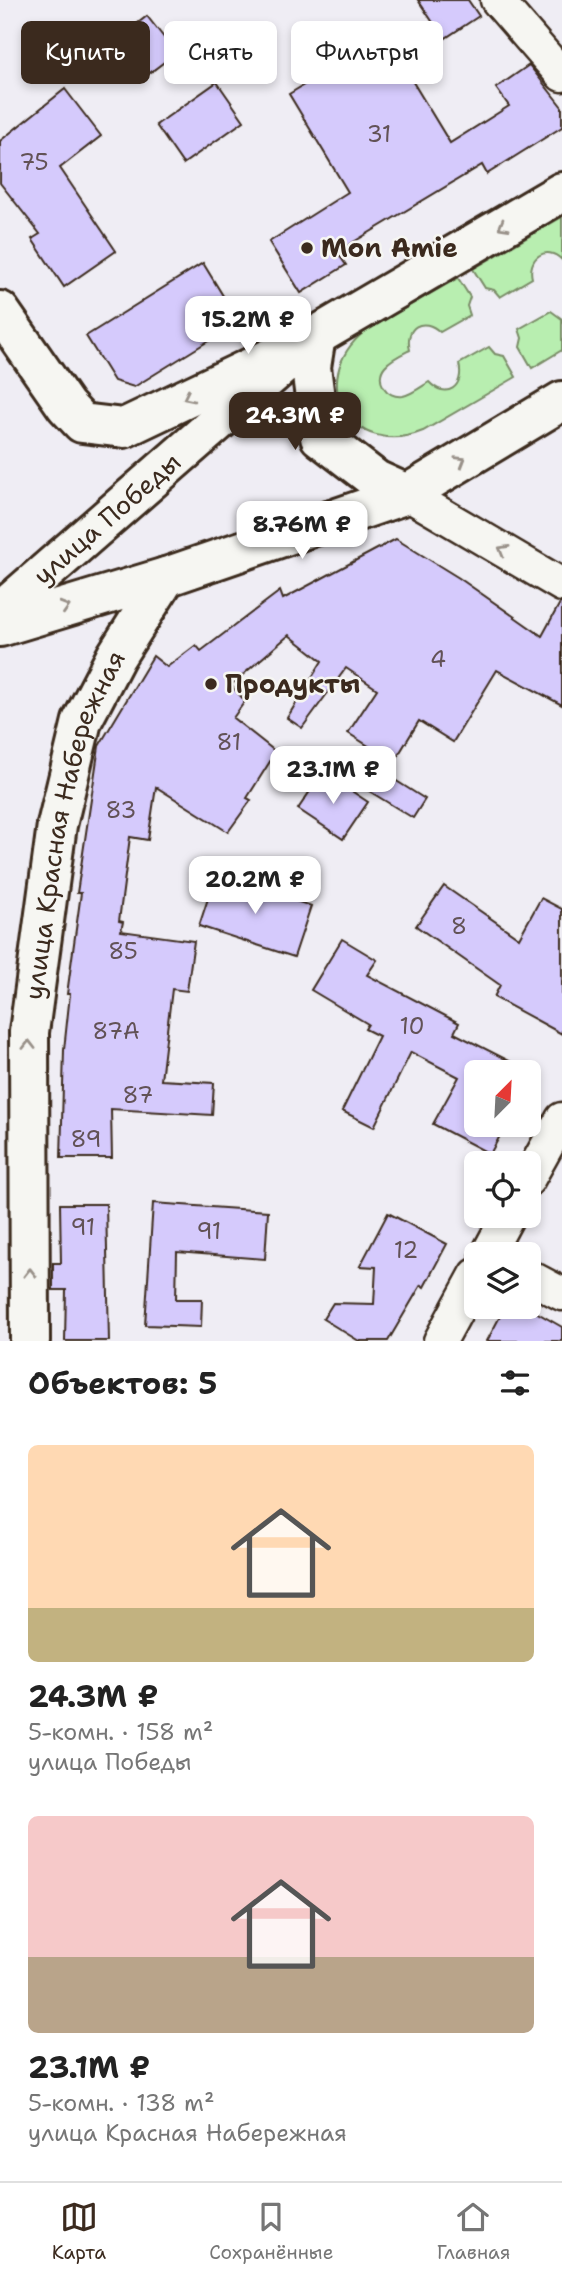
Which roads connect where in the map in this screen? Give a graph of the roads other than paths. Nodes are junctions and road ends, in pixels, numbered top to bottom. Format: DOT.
graph roads {
  1 [pos="497,0"];
  2 [pos="562,75"];
  3 [pos="562,192"];
  4 [pos="0,311"];
  5 [pos="316,336"];
  6 [pos="562,401"];
  7 [pos="407,494"];
  8 [pos="166,577"];
  9 [pos="562,585"];
  10 [pos="0,612"];
  11 [pos="0,627"];
  12 [pos="562,1119"];
  13 [pos="541,1157"];
  14 [pos="541,1283"];
  15 [pos="562,1294"];
  16 [pos="464,1297"];
  17 [pos="30,1341"];
  18 [pos="440,1341"];
  1 -- 2 [label="street"];
  3 -- 5 [label="main road, улица Победы, one-way"];
  5 -- 4 [label="main road, one-way"];
  5 -- 7 [label="main road"];
  5 -- 10 [label="main road, улица Победы"];
  7 -- 6 [label="main road, улица Победы, one-way"];
  7 -- 8 [label="main road, улица Победы"];
  9 -- 7 [label="street, one-way"];
  11 -- 8 [label="main road, улица Победы, one-way"];
  17 -- 8 [label="main road, улица Красная Набережная, one-way"];
  12 -- 13 [label="street"];
  14 -- 15 [label="street"];
  16 -- 18 [label="street"];
}
